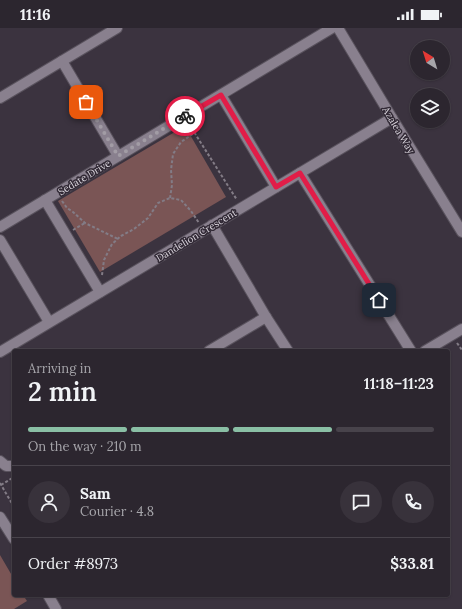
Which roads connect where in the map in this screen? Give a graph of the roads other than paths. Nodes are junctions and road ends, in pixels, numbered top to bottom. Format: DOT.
graph roads {
  1 [pos="117,28"];
  2 [pos="332,28"];
  3 [pos="338,28"];
  4 [pos="62,61"];
  5 [pos="221,95"];
  6 [pos="0,98"];
  7 [pos="392,118"];
  8 [pos="118,156"];
  9 [pos="300,173"];
  10 [pos="276,187"];
  11 [pos="44,200"];
  12 [pos="0,227"];
  13 [pos="208,228"];
  14 [pos="462,232"];
  15 [pos="0,240"];
  16 [pos="100,292"];
  17 [pos="266,317"];
  18 [pos="49,322"];
  19 [pos="462,329"];
  20 [pos="212,349"];
  21 [pos="287,349"];
  22 [pos="409,349"];
  23 [pos="428,349"];
  24 [pos="0,352"];
  25 [pos="0,461"];
  26 [pos="12,466"];
  27 [pos="0,517"];
  28 [pos="12,537"];
  29 [pos="49,597"];
  30 [pos="56,609"];
  1 -- 4 [label="street"];
  2 -- 5 [label="street, Sedate Drive"];
  3 -- 7 [label="street, Azalea Way"];
  4 -- 6 [label="street"];
  4 -- 8 [label="street"];
  5 -- 8 [label="street, Sedate Drive"];
  5 -- 10 [label="street"];
  7 -- 9 [label="street, Dandelion Crescent"];
  7 -- 14 [label="street, Azalea Way"];
  8 -- 11 [label="street, Sedate Drive"];
  9 -- 10 [label="street, Dandelion Crescent"];
  9 -- 22 [label="street"];
  10 -- 13 [label="street, Dandelion Crescent"];
  11 -- 12 [label="street, Sedate Drive"];
  11 -- 16 [label="street"];
  13 -- 16 [label="street, Dandelion Crescent"];
  13 -- 17 [label="street"];
  15 -- 18 [label="street"];
  16 -- 18 [label="street, Dandelion Crescent"];
  17 -- 20 [label="street"];
  17 -- 21 [label="street"];
  18 -- 24 [label="street, Dandelion Crescent"];
  19 -- 23 [label="street"];
  25 -- 26 [label="street"];
  27 -- 28 [label="street"];
  29 -- 30 [label="street"];
}
